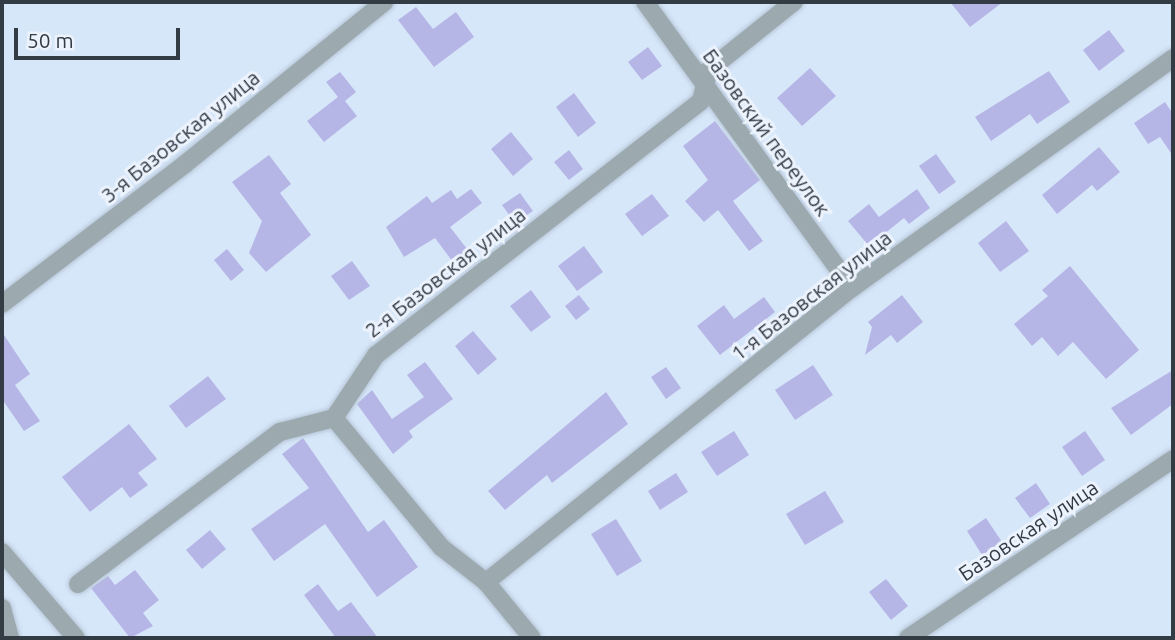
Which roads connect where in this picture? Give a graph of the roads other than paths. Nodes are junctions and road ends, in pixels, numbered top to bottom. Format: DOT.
graph roads {
  1 [pos="384,2"];
  2 [pos="645,2"];
  3 [pos="794,2"];
  4 [pos="1173,58"];
  5 [pos="705,85"];
  6 [pos="852,288"];
  7 [pos="2,304"];
  8 [pos="334,418"];
  9 [pos="1173,459"];
  10 [pos="2,552"];
  11 [pos="486,582"];
  12 [pos="78,584"];
  13 [pos="2,608"];
  14 [pos="10,638"];
  15 [pos="76,638"];
  16 [pos="532,638"];
  17 [pos="908,638"];
  1 -- 7 [label="street, 3-я Базовская улица"];
  2 -- 5 [label="street, Базовский переулок"];
  3 -- 5 [label="street, 2-я Базовская улица"];
  4 -- 6 [label="street, 1-я Базовская улица"];
  5 -- 6 [label="street, Базовский переулок"];
  5 -- 8 [label="street, 2-я Базовская улица"];
  6 -- 11 [label="street, 1-я Базовская улица"];
  8 -- 11 [label="street"];
  8 -- 12 [label="street"];
  9 -- 17 [label="street, Базовская улица"];
  10 -- 15 [label="street"];
  11 -- 16 [label="street"];
  13 -- 14 [label="street"];
}
